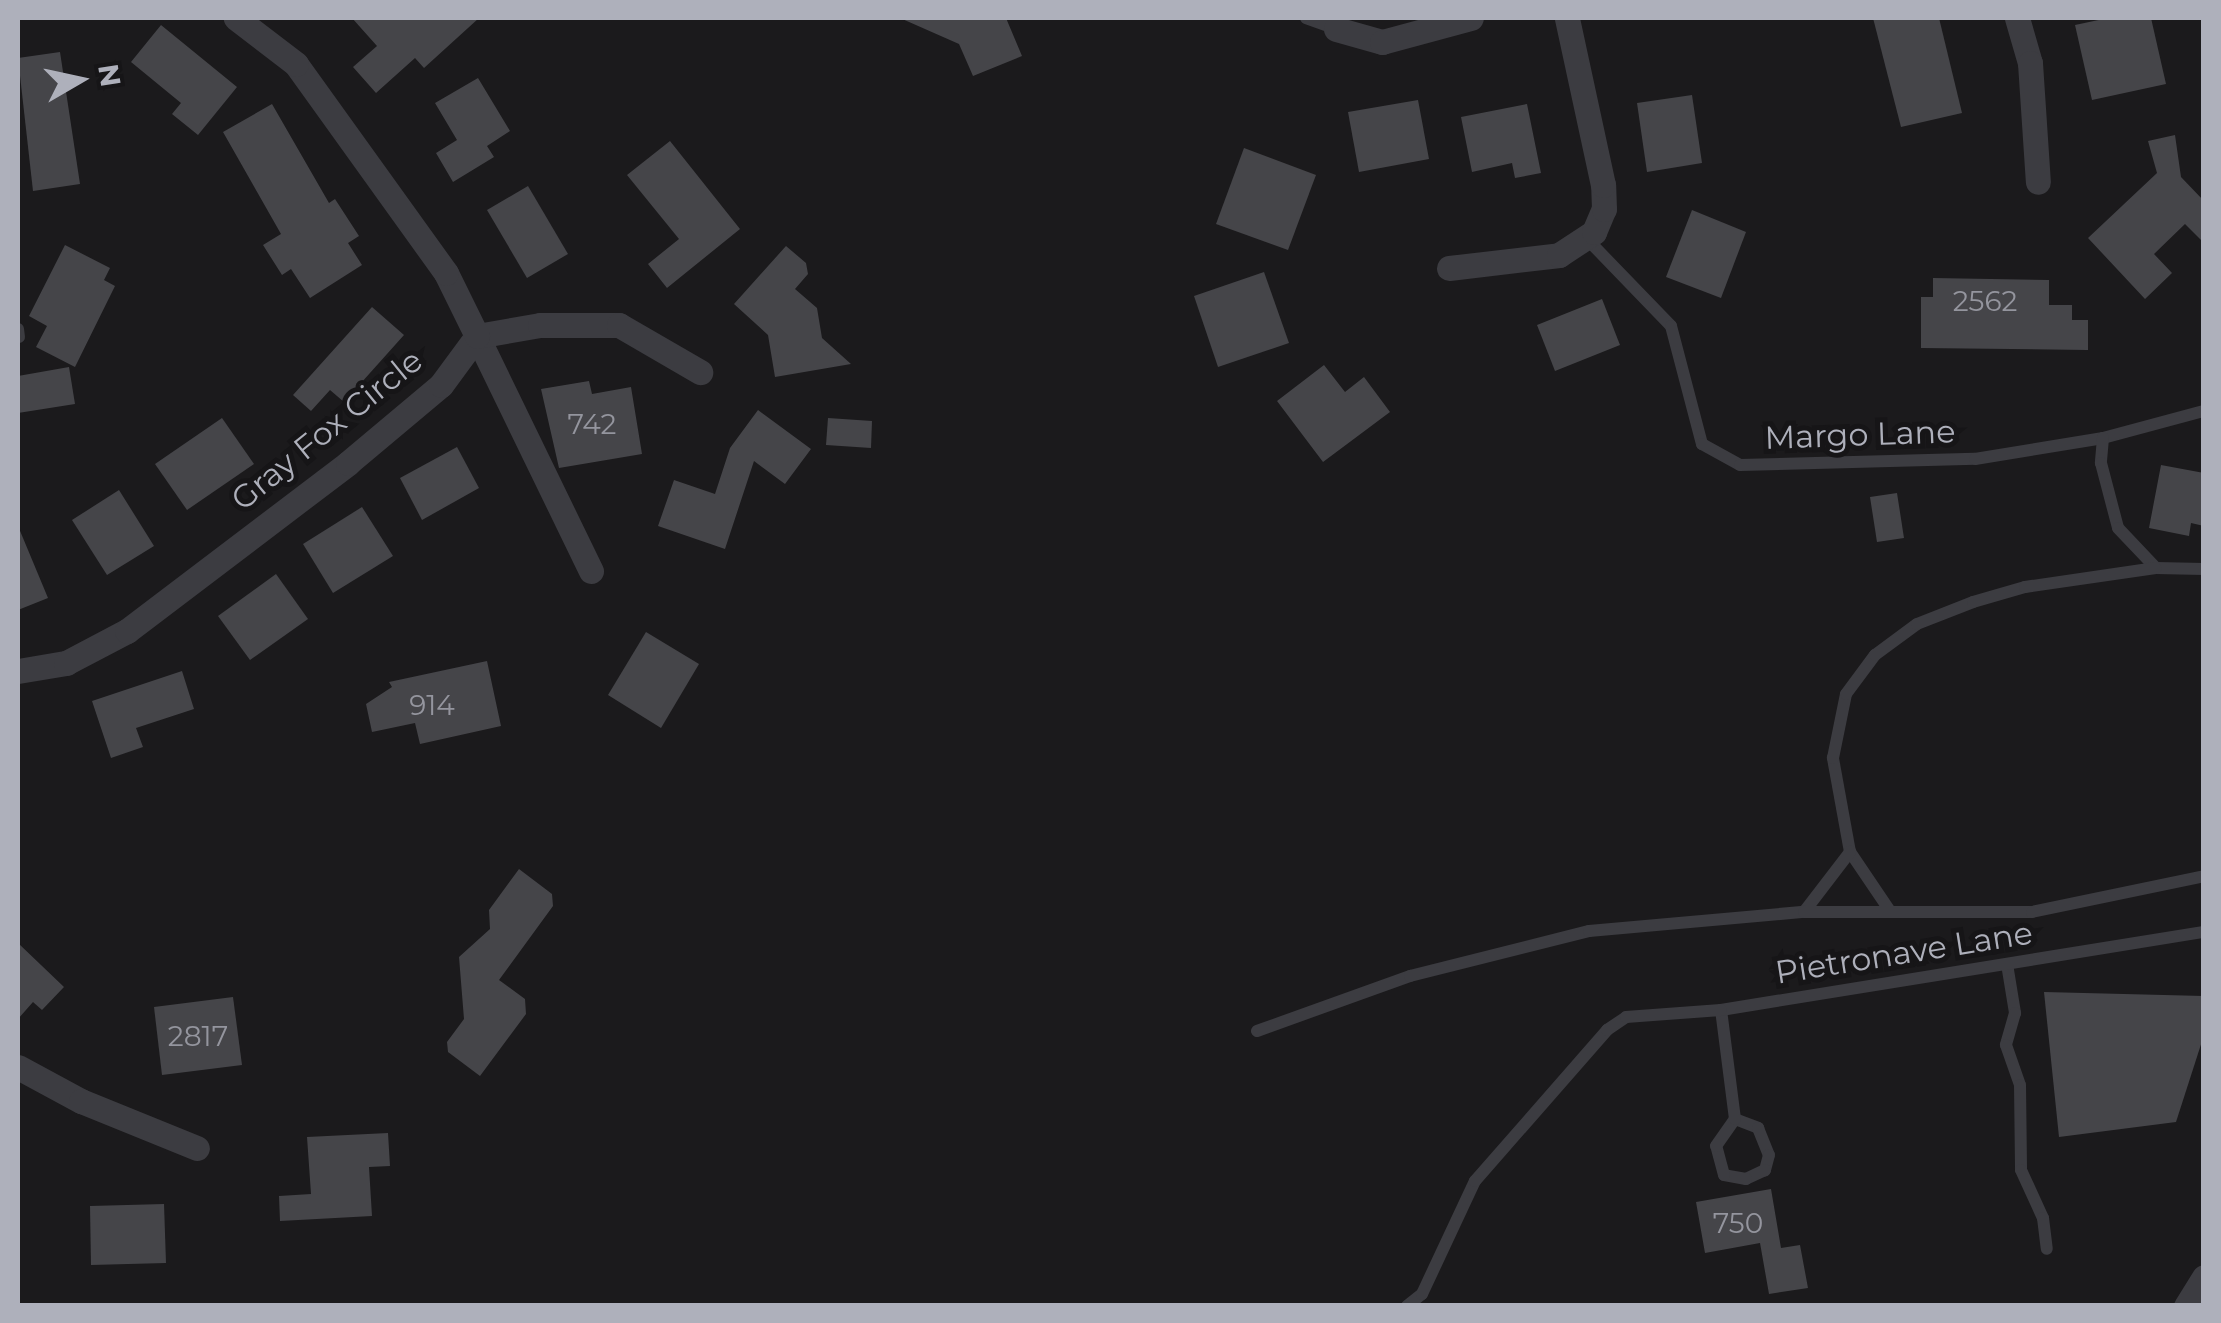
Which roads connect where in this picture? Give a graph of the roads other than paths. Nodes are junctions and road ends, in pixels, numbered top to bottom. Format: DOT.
graph roads {
  1 [pos="236,18"];
  2 [pos="1306,18"];
  3 [pos="1471,18"];
  4 [pos="1552,18"];
  5 [pos="1567,18"];
  6 [pos="2017,18"];
  7 [pos="1336,29"];
  8 [pos="2038,182"];
  9 [pos="1587,239"];
  10 [pos="1449,268"];
  11 [pos="18,329"];
  12 [pos="477,336"];
  13 [pos="19,337"];
  14 [pos="700,372"];
  15 [pos="2204,412"];
  16 [pos="2103,438"];
  17 [pos="2156,568"];
  18 [pos="2204,569"];
  19 [pos="590,571"];
  20 [pos="18,670"];
  21 [pos="1850,852"];
  22 [pos="2204,876"];
  23 [pos="1890,911"];
  24 [pos="1804,912"];
  25 [pos="2204,932"];
  26 [pos="2007,964"];
  27 [pos="1721,1010"];
  28 [pos="1257,1031"];
  29 [pos="18,1066"];
  30 [pos="1735,1119"];
  31 [pos="197,1148"];
  32 [pos="2047,1249"];
  33 [pos="2204,1277"];
  34 [pos="1407,1306"];
  35 [pos="2186,1306"];
  1 -- 12 [label="street"];
  2 -- 7 [label="lane"];
  3 -- 7 [label="street"];
  4 -- 5 [label="street"];
  5 -- 9 [label="street"];
  6 -- 8 [label="street"];
  9 -- 10 [label="street"];
  9 -- 16 [label="lane, Margo Lane"];
  11 -- 13 [label="lane"];
  12 -- 14 [label="street"];
  12 -- 19 [label="street"];
  12 -- 20 [label="street, Gray Fox Circle"];
  15 -- 16 [label="lane, Margo Lane"];
  16 -- 17 [label="lane"];
  17 -- 18 [label="lane"];
  17 -- 21 [label="lane"];
  21 -- 23 [label="lane"];
  21 -- 24 [label="lane"];
  22 -- 23 [label="lane"];
  23 -- 24 [label="lane"];
  24 -- 28 [label="lane"];
  25 -- 26 [label="lane, Pietronave Lane"];
  26 -- 27 [label="lane, Pietronave Lane"];
  26 -- 32 [label="lane"];
  27 -- 30 [label="lane"];
  27 -- 34 [label="lane, Pietronave Lane"];
  29 -- 31 [label="street"];
  30 -- 30 [label="lane"];
  33 -- 35 [label="street"];
}
